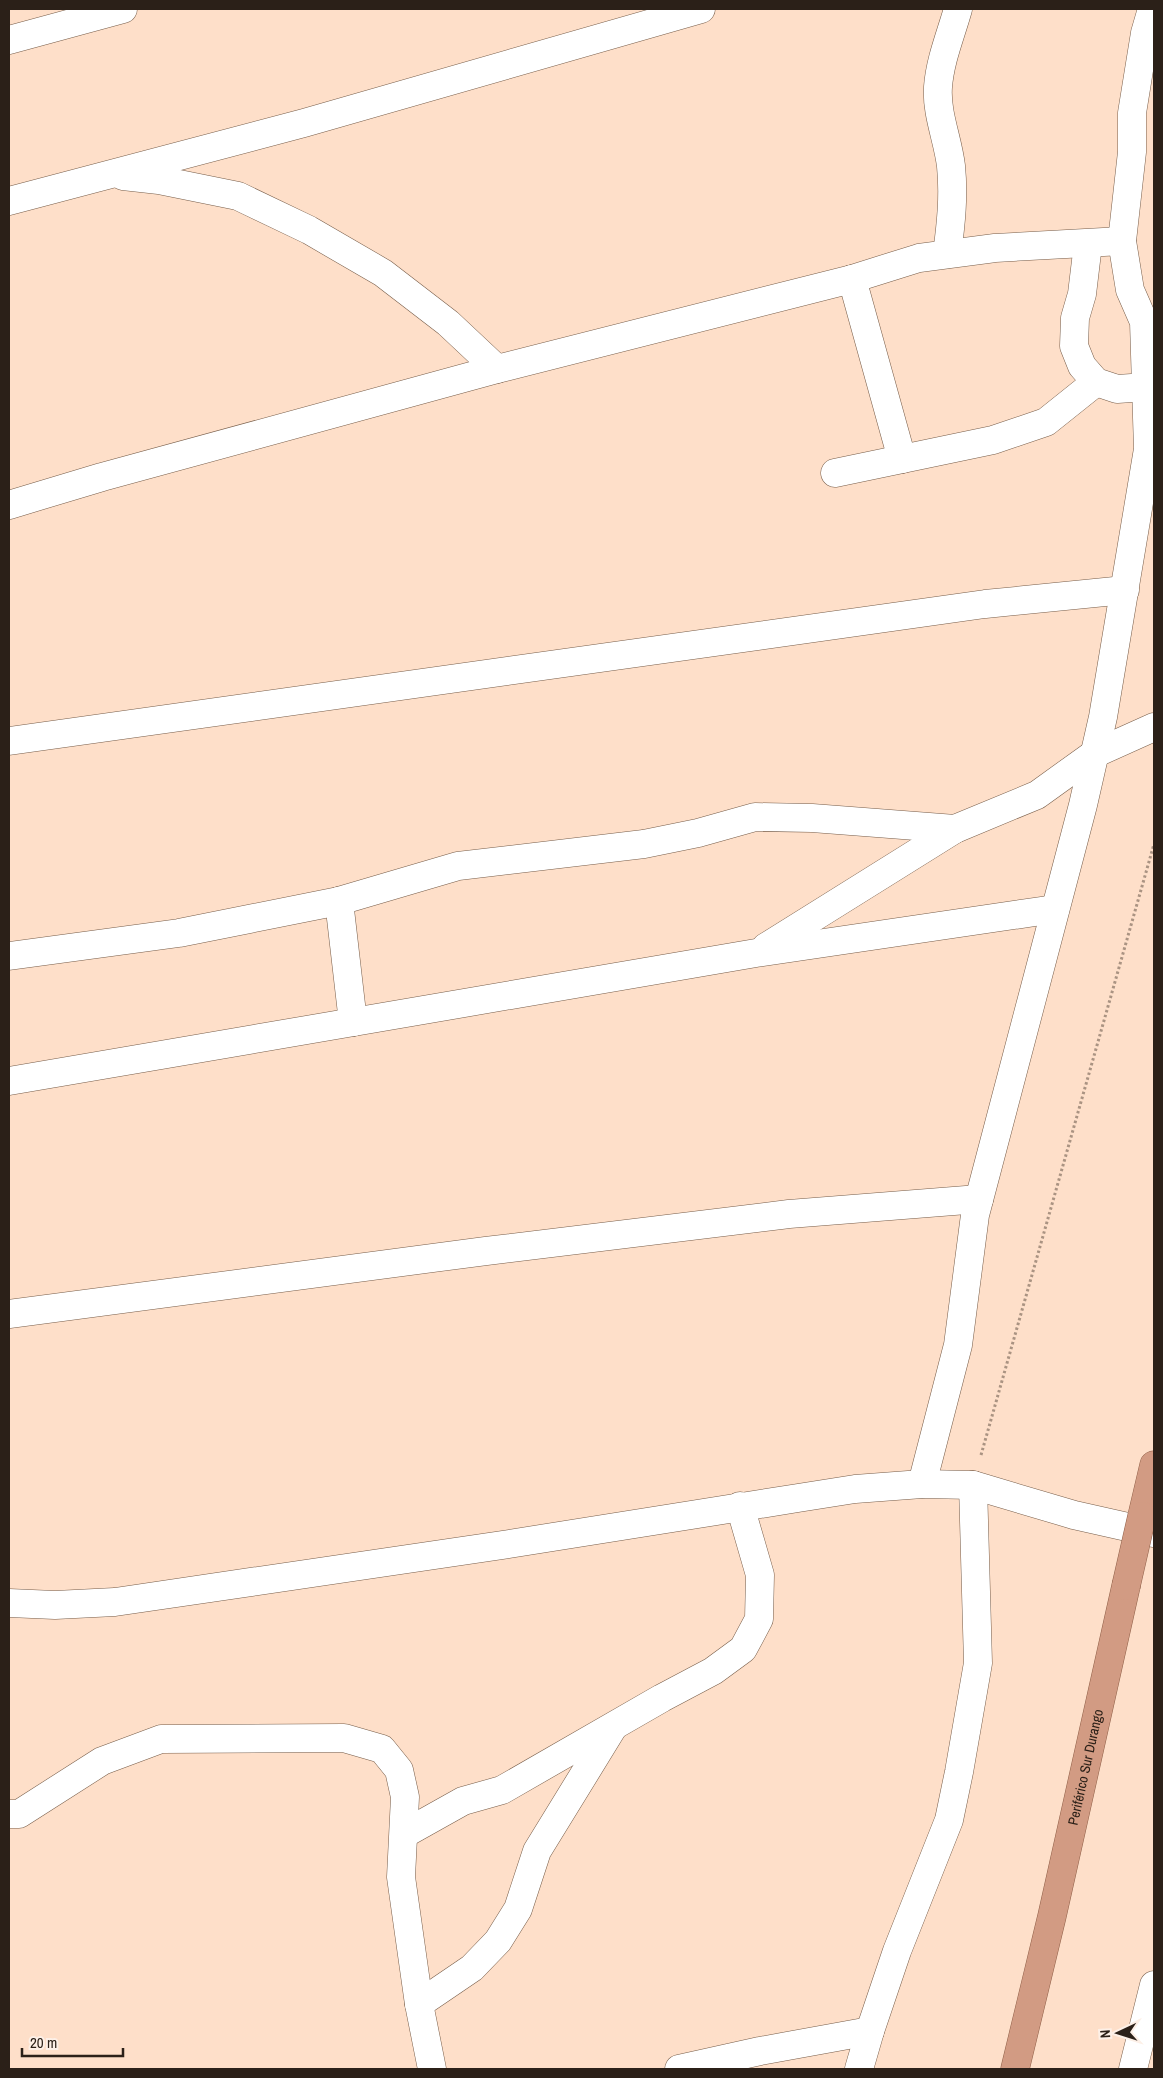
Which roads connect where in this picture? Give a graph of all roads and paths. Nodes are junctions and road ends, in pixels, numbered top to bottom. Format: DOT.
graph roads {
  1 [pos="123,9"];
  2 [pos="702,9"];
  3 [pos="958,9"];
  4 [pos="1152,9"];
  5 [pos="9,40"];
  6 [pos="107,175"];
  7 [pos="9,201"];
  8 [pos="1122,241"];
  9 [pos="1088,244"];
  10 [pos="947,254"];
  11 [pos="852,279"];
  12 [pos="497,369"];
  13 [pos="1096,382"];
  14 [pos="1147,386"];
  15 [pos="902,459"];
  16 [pos="835,473"];
  17 [pos="9,505"];
  18 [pos="1125,590"];
  19 [pos="1154,727"];
  20 [pos="9,741"];
  21 [pos="1094,754"];
  22 [pos="954,829"];
  23 [pos="1154,844"];
  24 [pos="339,901"];
  25 [pos="1055,909"];
  26 [pos="756,953"];
  27 [pos="9,956"];
  28 [pos="353,1022"];
  29 [pos="9,1081"];
  30 [pos="979,1199"];
  31 [pos="9,1314"];
  32 [pos="1154,1465"];
  33 [pos="922,1484"];
  34 [pos="973,1485"];
  35 [pos="740,1506"];
  36 [pos="1148,1525"];
  37 [pos="9,1603"];
  38 [pos="613,1727"];
  39 [pos="9,1814"];
  40 [pos="404,1834"];
  41 [pos="1154,1985"];
  42 [pos="419,2004"];
  43 [pos="870,2031"];
  44 [pos="432,2069"];
  45 [pos="679,2069"];
  46 [pos="859,2069"];
  47 [pos="1015,2069"];
  48 [pos="1133,2069"];
  1 -- 5 [label="street"];
  2 -- 6 [label="street"];
  3 -- 10 [label="street"];
  4 -- 8 [label="street"];
  6 -- 7 [label="street"];
  6 -- 12 [label="street"];
  8 -- 9 [label="street"];
  8 -- 14 [label="street"];
  9 -- 10 [label="street"];
  9 -- 13 [label="street"];
  10 -- 11 [label="street"];
  11 -- 12 [label="street"];
  11 -- 15 [label="street"];
  12 -- 17 [label="street"];
  13 -- 14 [label="street"];
  13 -- 15 [label="street"];
  14 -- 18 [label="street"];
  15 -- 16 [label="street"];
  18 -- 20 [label="street"];
  18 -- 21 [label="street"];
  19 -- 21 [label="street"];
  21 -- 22 [label="street"];
  21 -- 25 [label="street"];
  22 -- 24 [label="street"];
  22 -- 26 [label="street"];
  23 -- 34 [label="path"];
  24 -- 27 [label="street"];
  24 -- 28 [label="street"];
  25 -- 26 [label="street"];
  25 -- 30 [label="street"];
  26 -- 28 [label="street"];
  28 -- 29 [label="street"];
  30 -- 31 [label="street"];
  30 -- 33 [label="street"];
  32 -- 36 [label="highway, Periférico Sur Durango"];
  33 -- 34 [label="street"];
  33 -- 35 [label="street"];
  34 -- 36 [label="street"];
  34 -- 43 [label="street"];
  35 -- 37 [label="street"];
  35 -- 38 [label="street"];
  36 -- 47 [label="highway, Periférico Sur Durango, bridge"];
  38 -- 40 [label="street"];
  38 -- 42 [label="street"];
  39 -- 40 [label="street"];
  40 -- 42 [label="street"];
  41 -- 48 [label="street"];
  42 -- 44 [label="street"];
  43 -- 45 [label="street"];
  43 -- 46 [label="street"];
}
